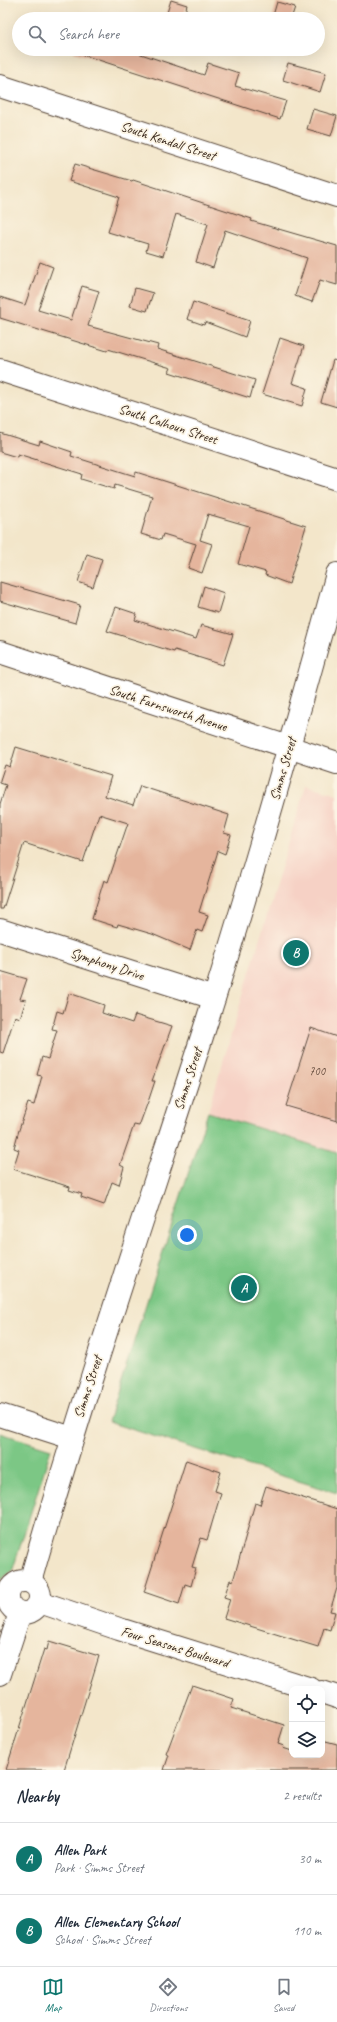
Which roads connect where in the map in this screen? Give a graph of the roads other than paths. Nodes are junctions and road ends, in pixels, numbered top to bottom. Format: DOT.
graph roads {
  1 [pos="0,86"];
  2 [pos="337,196"];
  3 [pos="0,370"];
  4 [pos="337,479"];
  5 [pos="337,574"];
  6 [pos="0,652"];
  7 [pos="290,748"];
  8 [pos="337,763"];
  9 [pos="0,930"];
  10 [pos="214,998"];
  11 [pos="0,1415"];
  12 [pos="72,1438"];
  13 [pos="30,1582"];
  14 [pos="40,1602"];
  15 [pos="20,1613"];
  16 [pos="0,1674"];
  17 [pos="301,1686"];
  18 [pos="325,1693"];
  19 [pos="337,1697"];
  1 -- 2 [label="street, South Kendall Street"];
  3 -- 4 [label="street, South Calhoun Street"];
  5 -- 7 [label="street, Simms Street"];
  6 -- 7 [label="street, South Farnsworth Avenue"];
  7 -- 8 [label="street, South Farnsworth Avenue"];
  7 -- 10 [label="street, Simms Street"];
  9 -- 10 [label="street, Symphony Drive"];
  10 -- 12 [label="street, Simms Street"];
  11 -- 12 [label="street"];
  12 -- 13 [label="street, Simms Street"];
  13 -- 14 [label="street"];
  13 -- 15 [label="street"];
  14 -- 15 [label="street"];
  14 -- 17 [label="street, Four Seasons Boulevard"];
  15 -- 16 [label="street"];
  18 -- 19 [label="street"];
}
